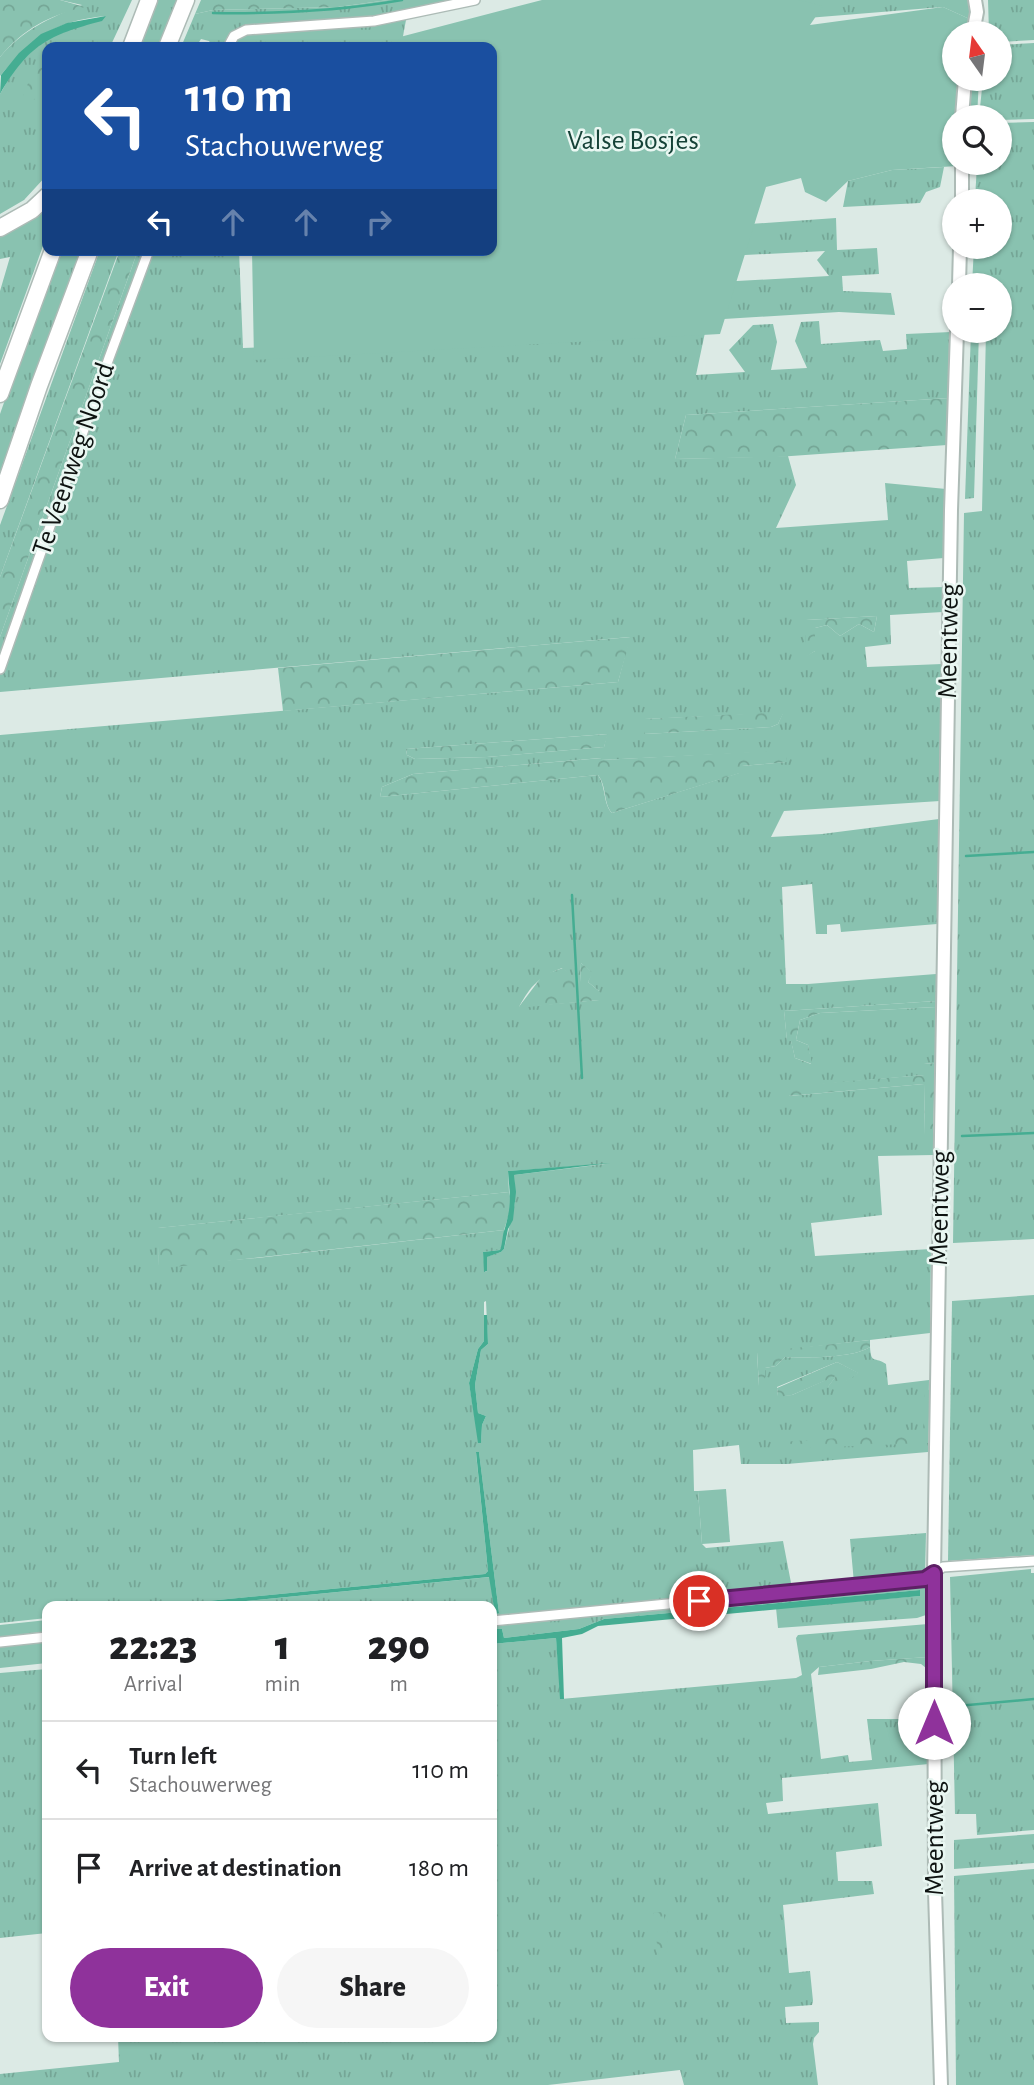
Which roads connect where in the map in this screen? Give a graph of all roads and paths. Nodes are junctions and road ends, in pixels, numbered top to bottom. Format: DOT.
graph roads {
  1 [pos="186,0"];
  2 [pos="475,0"];
  3 [pos="975,0"];
  4 [pos="148,2"];
  5 [pos="975,21"];
  6 [pos="127,42"];
  7 [pos="133,42"];
  8 [pos="169,42"];
  9 [pos="231,42"];
  10 [pos="42,200"];
  11 [pos="0,228"];
  12 [pos="51,256"];
  13 [pos="88,256"];
  14 [pos="147,256"];
  15 [pos="957,343"];
  16 [pos="0,394"];
  17 [pos="0,500"];
  18 [pos="0,669"];
  19 [pos="1034,1561"];
  20 [pos="934,1573"];
  21 [pos="497,1621"];
  22 [pos="42,1638"];
  23 [pos="0,1642"];
  24 [pos="941,2085"];
  1 -- 8 [label="highway"];
  2 -- 9 [label="street"];
  3 -- 5 [label="street"];
  4 -- 6 [label="highway"];
  4 -- 7 [label="highway"];
  10 -- 11 [label="highway"];
  12 -- 16 [label="highway"];
  13 -- 17 [label="highway"];
  14 -- 18 [label="street, Te Veenweg Noord"];
  15 -- 20 [label="street, Meentweg"];
  19 -- 20 [label="street"];
  20 -- 21 [label="street"];
  20 -- 24 [label="street, Meentweg"];
  22 -- 23 [label="street"];
}
